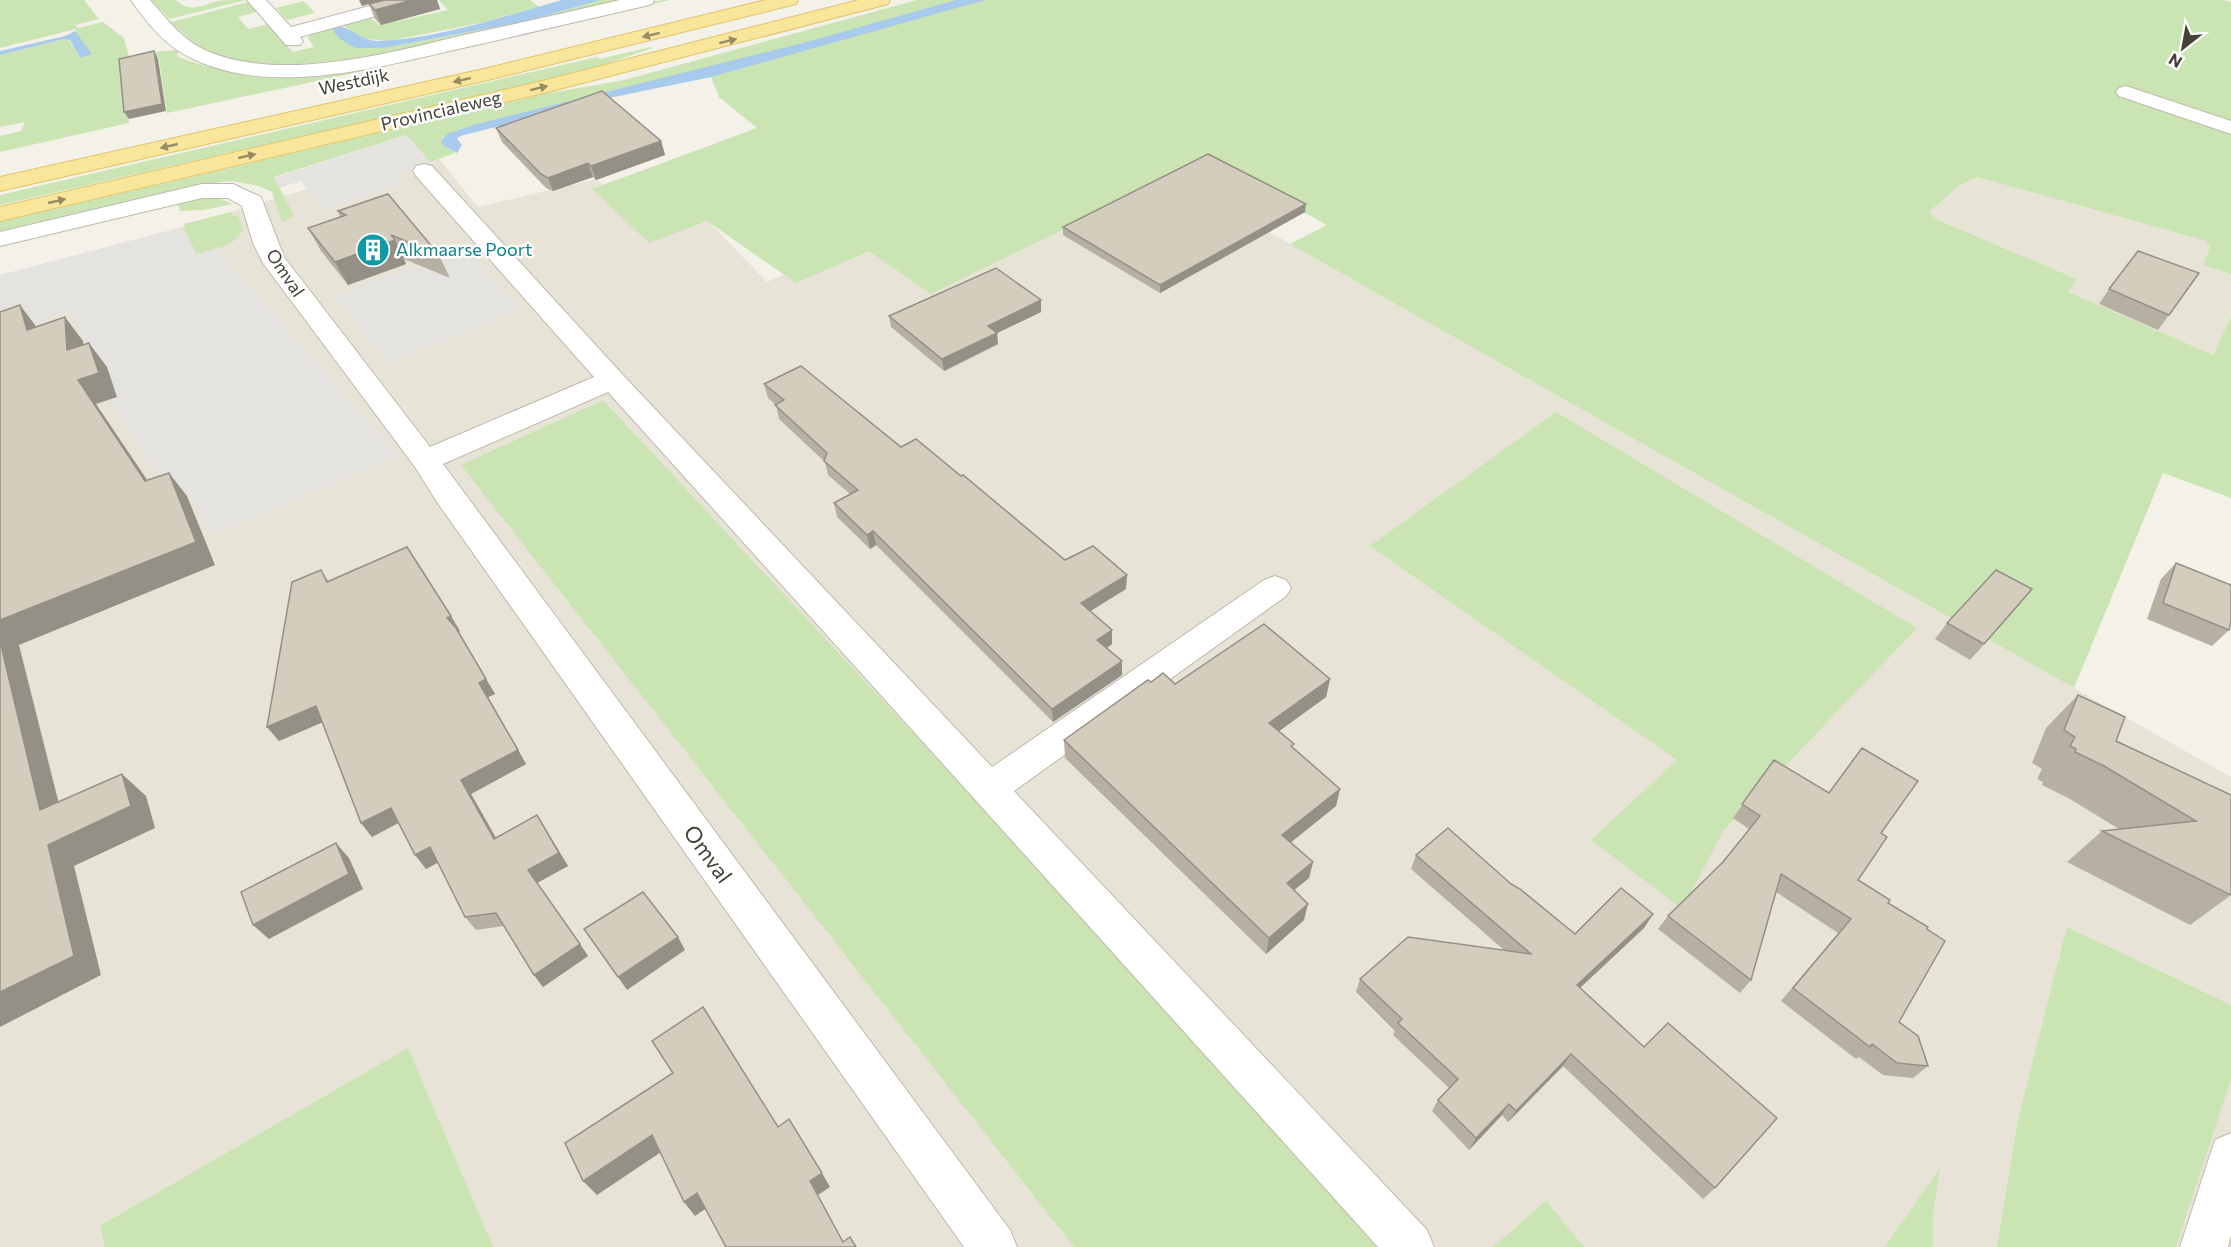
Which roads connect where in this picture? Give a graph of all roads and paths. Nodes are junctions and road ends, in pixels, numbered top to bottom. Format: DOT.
graph roads {
  1 [pos="140,0"];
  2 [pos="256,0"];
  3 [pos="413,0"];
  4 [pos="645,0"];
  5 [pos="707,0"];
  6 [pos="789,0"];
  7 [pos="881,0"];
  8 [pos="326,88"];
  9 [pos="2126,92"];
  10 [pos="2231,128"];
  11 [pos="424,171"];
  12 [pos="0,184"];
  13 [pos="0,214"];
  14 [pos="0,239"];
  15 [pos="612,380"];
  16 [pos="425,460"];
  17 [pos="1275,588"];
  18 [pos="988,790"];
  19 [pos="2231,1156"];
  20 [pos="993,1247"];
  21 [pos="1410,1247"];
  22 [pos="2204,1247"];
  1 -- 4 [label="street, Westdijk"];
  2 -- 3 [label="street"];
  5 -- 8 [label="main road, Westdijk"];
  6 -- 12 [label="main road, Provincialeweg, one-way"];
  13 -- 7 [label="main road, Provincialeweg, one-way"];
  9 -- 10 [label="street"];
  11 -- 15 [label="street"];
  14 -- 16 [label="street, Omval"];
  15 -- 16 [label="street"];
  15 -- 18 [label="street"];
  16 -- 20 [label="street, Omval"];
  17 -- 18 [label="street"];
  18 -- 21 [label="street"];
  19 -- 22 [label="street"];
}
